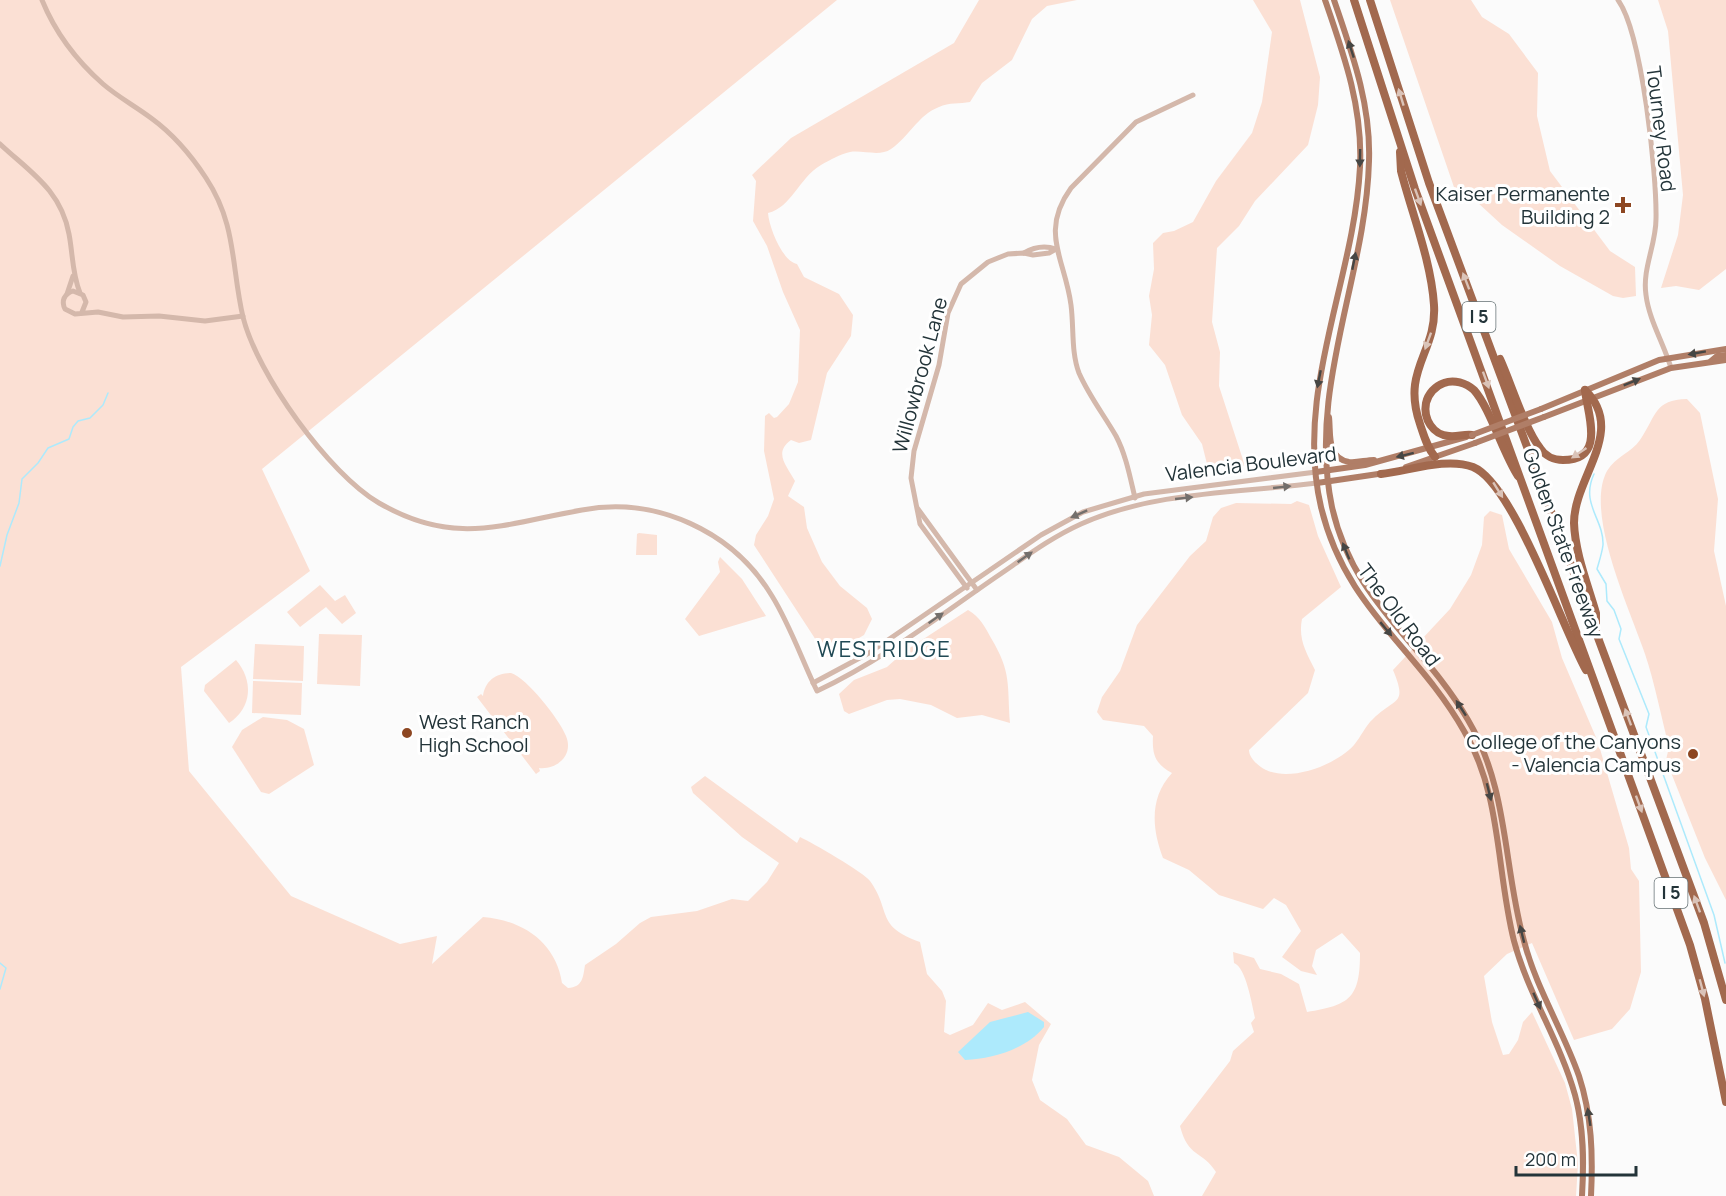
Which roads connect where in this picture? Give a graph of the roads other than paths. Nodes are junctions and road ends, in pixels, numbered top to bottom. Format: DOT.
graph roads {
  1 [pos="42,0"];
  2 [pos="1325,0"];
  3 [pos="1334,0"];
  4 [pos="1354,0"];
  5 [pos="1370,0"];
  6 [pos="1618,0"];
  7 [pos="1193,95"];
  8 [pos="1399,142"];
  9 [pos="0,144"];
  10 [pos="1056,249"];
  11 [pos="73,276"];
  12 [pos="80,293"];
  13 [pos="66,295"];
  14 [pos="86,302"];
  15 [pos="82,312"];
  16 [pos="98,312"];
  17 [pos="243,315"];
  18 [pos="1480,320"];
  19 [pos="1726,349"];
  20 [pos="1726,355"];
  21 [pos="1668,358"];
  22 [pos="1726,360"];
  23 [pos="1711,361"];
  24 [pos="1671,368"];
  25 [pos="1585,390"];
  26 [pos="1590,400"];
  27 [pos="1328,408"];
  28 [pos="1474,439"];
  29 [pos="1429,448"];
  30 [pos="1435,457"];
  31 [pos="1381,461"];
  32 [pos="1327,471"];
  33 [pos="1316,472"];
  34 [pos="1381,474"];
  35 [pos="1328,482"];
  36 [pos="1317,483"];
  37 [pos="1526,489"];
  38 [pos="1135,496"];
  39 [pos="1137,505"];
  40 [pos="918,509"];
  41 [pos="972,582"];
  42 [pos="966,586"];
  43 [pos="977,590"];
  44 [pos="971,594"];
  45 [pos="1596,631"];
  46 [pos="813,682"];
  47 [pos="1597,689"];
  48 [pos="1726,1000"];
  49 [pos="1726,1102"];
  50 [pos="1582,1196"];
  51 [pos="1591,1196"];
  1 -- 17 [label="street"];
  2 -- 33 [label="main road, The Old Road, one-way"];
  27 -- 3 [label="main road, The Old Road, one-way"];
  4 -- 8 [label="highway, Golden State Freeway / I 5"];
  18 -- 5 [label="highway, Golden State Freeway / I 5, one-way"];
  6 -- 21 [label="street, Tourney Road"];
  7 -- 10 [label="street"];
  8 -- 29 [label="highway, one-way"];
  8 -- 37 [label="highway, Golden State Freeway / I 5, one-way"];
  9 -- 11 [label="street"];
  10 -- 38 [label="street"];
  10 -- 40 [label="street, Willowbrook Lane"];
  11 -- 12 [label="street"];
  11 -- 13 [label="street"];
  12 -- 13 [label="street"];
  12 -- 14 [label="street"];
  13 -- 15 [label="street"];
  14 -- 15 [label="street"];
  14 -- 16 [label="street"];
  15 -- 16 [label="street"];
  16 -- 17 [label="street"];
  17 -- 46 [label="street"];
  26 -- 18 [label="highway, one-way"];
  18 -- 45 [label="highway, Golden State Freeway / I 5"];
  19 -- 21 [label="main road, Valencia Boulevard, one-way"];
  20 -- 23 [label="main road"];
  21 -- 24 [label="street, Tourney Road"];
  21 -- 25 [label="main road, Valencia Boulevard"];
  22 -- 23 [label="main road, Valencia Boulevard"];
  23 -- 24 [label="main road, Valencia Boulevard"];
  26 -- 24 [label="main road, Valencia Boulevard, one-way"];
  25 -- 26 [label="highway"];
  25 -- 28 [label="main road, Valencia Boulevard, bridge"];
  26 -- 28 [label="main road, Valencia Boulevard, bridge"];
  26 -- 45 [label="highway"];
  27 -- 31 [label="main road"];
  27 -- 32 [label="main road, The Old Road"];
  28 -- 29 [label="main road, Valencia Boulevard"];
  28 -- 30 [label="main road, Valencia Boulevard"];
  28 -- 37 [label="highway"];
  29 -- 30 [label="highway"];
  29 -- 31 [label="main road, Valencia Boulevard, one-way"];
  30 -- 34 [label="main road, Valencia Boulevard"];
  31 -- 32 [label="main road, Valencia Boulevard"];
  32 -- 33 [label="main road, Valencia Boulevard"];
  32 -- 35 [label="main road, The Old Road"];
  33 -- 36 [label="main road, The Old Road"];
  33 -- 38 [label="street, Valencia Boulevard"];
  34 -- 35 [label="main road, Valencia Boulevard"];
  34 -- 47 [label="highway, one-way"];
  35 -- 36 [label="main road, Valencia Boulevard"];
  51 -- 35 [label="main road, The Old Road, one-way"];
  39 -- 36 [label="street, Valencia Boulevard, one-way"];
  36 -- 50 [label="main road, The Old Road, one-way"];
  37 -- 47 [label="highway, Golden State Freeway / I 5"];
  38 -- 39 [label="street"];
  38 -- 41 [label="street, Valencia Boulevard, one-way"];
  43 -- 39 [label="street, Valencia Boulevard, one-way"];
  40 -- 41 [label="street, Willowbrook Lane"];
  40 -- 42 [label="street, Willowbrook Lane"];
  41 -- 42 [label="street, Valencia Boulevard"];
  41 -- 43 [label="street, Willowbrook Lane"];
  42 -- 44 [label="street, Willowbrook Lane"];
  42 -- 46 [label="street, Valencia Boulevard"];
  43 -- 44 [label="street, Valencia Boulevard"];
  46 -- 44 [label="street, Valencia Boulevard, one-way"];
  48 -- 45 [label="highway, Golden State Freeway / I 5, one-way"];
  47 -- 49 [label="highway, Golden State Freeway / I 5, one-way"];
}
